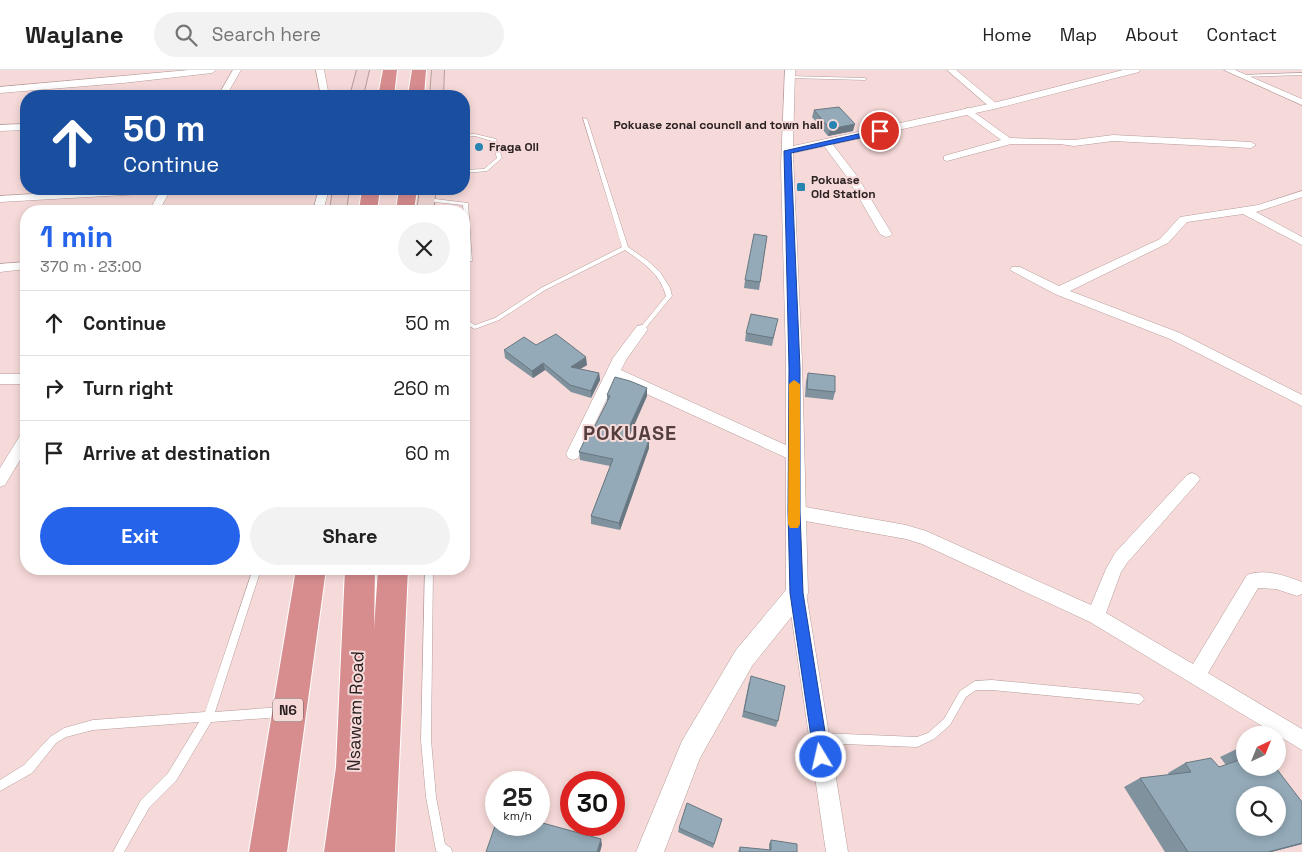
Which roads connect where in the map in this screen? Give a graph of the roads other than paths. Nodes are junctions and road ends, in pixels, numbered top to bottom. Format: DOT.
graph roads {
  1 [pos="212,70"];
  2 [pos="237,70"];
  3 [pos="320,70"];
  4 [pos="363,70"];
  5 [pos="390,70"];
  6 [pos="419,70"];
  7 [pos="438,70"];
  8 [pos="951,70"];
  9 [pos="1135,70"];
  10 [pos="1228,70"];
  11 [pos="790,73"];
  12 [pos="1302,74"];
  13 [pos="1241,76"];
  14 [pos="865,79"];
  15 [pos="0,90"];
  16 [pos="225,90"];
  17 [pos="324,90"];
  18 [pos="358,90"];
  19 [pos="387,90"];
  20 [pos="417,90"];
  21 [pos="438,90"];
  22 [pos="1302,102"];
  23 [pos="994,106"];
  24 [pos="968,111"];
  25 [pos="584,119"];
  26 [pos="20,127"];
  27 [pos="0,128"];
  28 [pos="470,135"];
  29 [pos="1010,141"];
  30 [pos="827,143"];
  31 [pos="1251,145"];
  32 [pos="788,151"];
  33 [pos="947,158"];
  34 [pos="470,171"];
  35 [pos="1302,194"];
  36 [pos="66,195"];
  37 [pos="0,199"];
  38 [pos="427,200"];
  39 [pos="466,205"];
  40 [pos="1246,211"];
  41 [pos="886,234"];
  42 [pos="1302,242"];
  43 [pos="624,248"];
  44 [pos="20,266"];
  45 [pos="0,268"];
  46 [pos="1016,270"];
  47 [pos="1059,291"];
  48 [pos="470,324"];
  49 [pos="642,329"];
  50 [pos="614,373"];
  51 [pos="0,379"];
  52 [pos="20,379"];
  53 [pos="1302,401"];
  54 [pos="20,448"];
  55 [pos="573,454"];
  56 [pos="794,455"];
  57 [pos="1192,479"];
  58 [pos="0,481"];
  59 [pos="794,512"];
  60 [pos="255,575"];
  61 [pos="310,575"];
  62 [pos="360,575"];
  63 [pos="392,575"];
  64 [pos="429,575"];
  65 [pos="1297,588"];
  66 [pos="796,593"];
  67 [pos="1096,616"];
  68 [pos="1196,677"];
  69 [pos="1139,699"];
  70 [pos="288,711"];
  71 [pos="208,717"];
  72 [pos="818,738"];
  73 [pos="1302,740"];
  74 [pos="0,786"];
  75 [pos="118,852"];
  76 [pos="268,852"];
  77 [pos="344,852"];
  78 [pos="376,852"];
  79 [pos="447,852"];
  80 [pos="650,852"];
  81 [pos="837,852"];
  1 -- 15 [label="street"];
  2 -- 16 [label="street"];
  3 -- 17 [label="street"];
  4 -- 18 [label="main road"];
  5 -- 19 [label="highway"];
  6 -- 20 [label="highway"];
  7 -- 21 [label="main road"];
  8 -- 23 [label="street"];
  9 -- 23 [label="street"];
  10 -- 13 [label="street"];
  11 -- 14 [label="lane"];
  11 -- 32 [label="street"];
  12 -- 13 [label="lane"];
  13 -- 22 [label="street"];
  23 -- 24 [label="street"];
  24 -- 29 [label="street"];
  24 -- 30 [label="street"];
  25 -- 43 [label="lane"];
  26 -- 27 [label="street"];
  28 -- 34 [label="lane"];
  29 -- 31 [label="street"];
  29 -- 33 [label="street"];
  30 -- 32 [label="street"];
  30 -- 41 [label="street"];
  32 -- 56 [label="street"];
  35 -- 40 [label="street"];
  36 -- 37 [label="street"];
  38 -- 39 [label="lane"];
  40 -- 42 [label="street"];
  40 -- 47 [label="street"];
  43 -- 48 [label="lane"];
  43 -- 49 [label="lane"];
  44 -- 45 [label="street"];
  46 -- 47 [label="street"];
  47 -- 53 [label="street"];
  49 -- 50 [label="street"];
  50 -- 55 [label="street"];
  50 -- 56 [label="street"];
  51 -- 52 [label="street"];
  54 -- 58 [label="street"];
  56 -- 59 [label="street"];
  57 -- 67 [label="street"];
  59 -- 66 [label="street"];
  59 -- 67 [label="street"];
  60 -- 71 [label="lane"];
  61 -- 70 [label="highway, N6"];
  62 -- 77 [label="highway, Nsawam Road"];
  63 -- 78 [label="highway"];
  64 -- 79 [label="lane"];
  65 -- 68 [label="street"];
  66 -- 72 [label="street"];
  66 -- 80 [label="street"];
  67 -- 68 [label="street"];
  68 -- 73 [label="street"];
  69 -- 72 [label="lane"];
  70 -- 71 [label="lane"];
  70 -- 76 [label="highway, N6"];
  71 -- 74 [label="lane"];
  71 -- 75 [label="lane"];
  72 -- 81 [label="street"];
}
